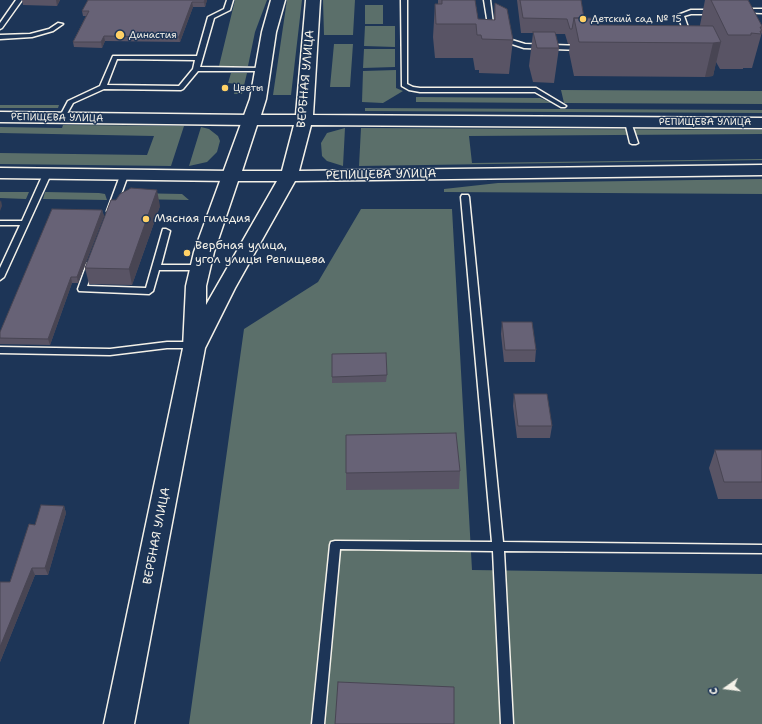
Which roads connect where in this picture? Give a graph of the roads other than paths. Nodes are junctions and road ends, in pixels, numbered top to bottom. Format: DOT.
graph roads {
  1 [pos="19,0"];
  2 [pos="230,0"];
  3 [pos="278,0"];
  4 [pos="313,0"];
  5 [pos="404,0"];
  6 [pos="487,0"];
  7 [pos="730,11"];
  8 [pos="762,11"];
  9 [pos="722,12"];
  10 [pos="60,24"];
  11 [pos="0,27"];
  12 [pos="0,37"];
  13 [pos="691,44"];
  14 [pos="588,48"];
  15 [pos="199,58"];
  16 [pos="196,69"];
  17 [pos="263,70"];
  18 [pos="103,87"];
  19 [pos="563,106"];
  20 [pos="0,117"];
  21 [pos="62,118"];
  22 [pos="250,120"];
  23 [pos="304,121"];
  24 [pos="628,122"];
  25 [pos="762,123"];
  26 [pos="634,143"];
  27 [pos="762,170"];
  28 [pos="0,173"];
  29 [pos="48,174"];
  30 [pos="124,175"];
  31 [pos="231,176"];
  32 [pos="289,176"];
  33 [pos="465,197"];
  34 [pos="109,217"];
  35 [pos="0,223"];
  36 [pos="25,223"];
  37 [pos="166,231"];
  38 [pos="95,253"];
  39 [pos="156,267"];
  40 [pos="200,268"];
  41 [pos="0,277"];
  42 [pos="194,346"];
  43 [pos="0,350"];
  44 [pos="498,546"];
  45 [pos="762,549"];
  46 [pos="119,724"];
  47 [pos="318,724"];
  48 [pos="507,724"];
  1 -- 11 [label="lane"];
  2 -- 15 [label="lane"];
  3 -- 17 [label="main road, ВЕРБНАЯ УЛИЦА"];
  4 -- 23 [label="main road, ВЕРБНАЯ УЛИЦА"];
  5 -- 19 [label="lane"];
  6 -- 14 [label="lane"];
  7 -- 8 [label="lane"];
  9 -- 13 [label="lane"];
  10 -- 12 [label="lane"];
  15 -- 16 [label="lane"];
  15 -- 18 [label="lane"];
  16 -- 17 [label="lane"];
  16 -- 18 [label="lane"];
  17 -- 22 [label="main road, ВЕРБНАЯ УЛИЦА"];
  18 -- 21 [label="lane"];
  20 -- 21 [label="main road, РЕПИЩЕВА УЛИЦА"];
  21 -- 22 [label="main road, РЕПИЩЕВА УЛИЦА"];
  22 -- 23 [label="main road, РЕПИЩЕВА УЛИЦА"];
  22 -- 31 [label="main road, ВЕРБНАЯ УЛИЦА"];
  23 -- 24 [label="main road, РЕПИЩЕВА УЛИЦА"];
  23 -- 32 [label="main road, ВЕРБНАЯ УЛИЦА"];
  24 -- 25 [label="main road, РЕПИЩЕВА УЛИЦА"];
  24 -- 26 [label="lane"];
  27 -- 32 [label="main road, РЕПИЩЕВА УЛИЦА"];
  28 -- 29 [label="main road, РЕПИЩЕВА УЛИЦА"];
  29 -- 30 [label="main road, РЕПИЩЕВА УЛИЦА"];
  29 -- 36 [label="lane"];
  30 -- 31 [label="main road, РЕПИЩЕВА УЛИЦА"];
  30 -- 34 [label="lane"];
  31 -- 32 [label="main road, РЕПИЩЕВА УЛИЦА"];
  31 -- 40 [label="main road, ВЕРБНАЯ УЛИЦА"];
  32 -- 42 [label="main road, ВЕРБНАЯ УЛИЦА"];
  33 -- 44 [label="lane"];
  35 -- 36 [label="lane"];
  36 -- 41 [label="lane"];
  37 -- 39 [label="lane"];
  38 -- 39 [label="lane"];
  39 -- 40 [label="lane"];
  40 -- 42 [label="main road, ВЕРБНАЯ УЛИЦА"];
  42 -- 43 [label="lane"];
  42 -- 46 [label="main road, ВЕРБНАЯ УЛИЦА"];
  44 -- 45 [label="lane"];
  44 -- 47 [label="lane"];
  44 -- 48 [label="lane"];
}
